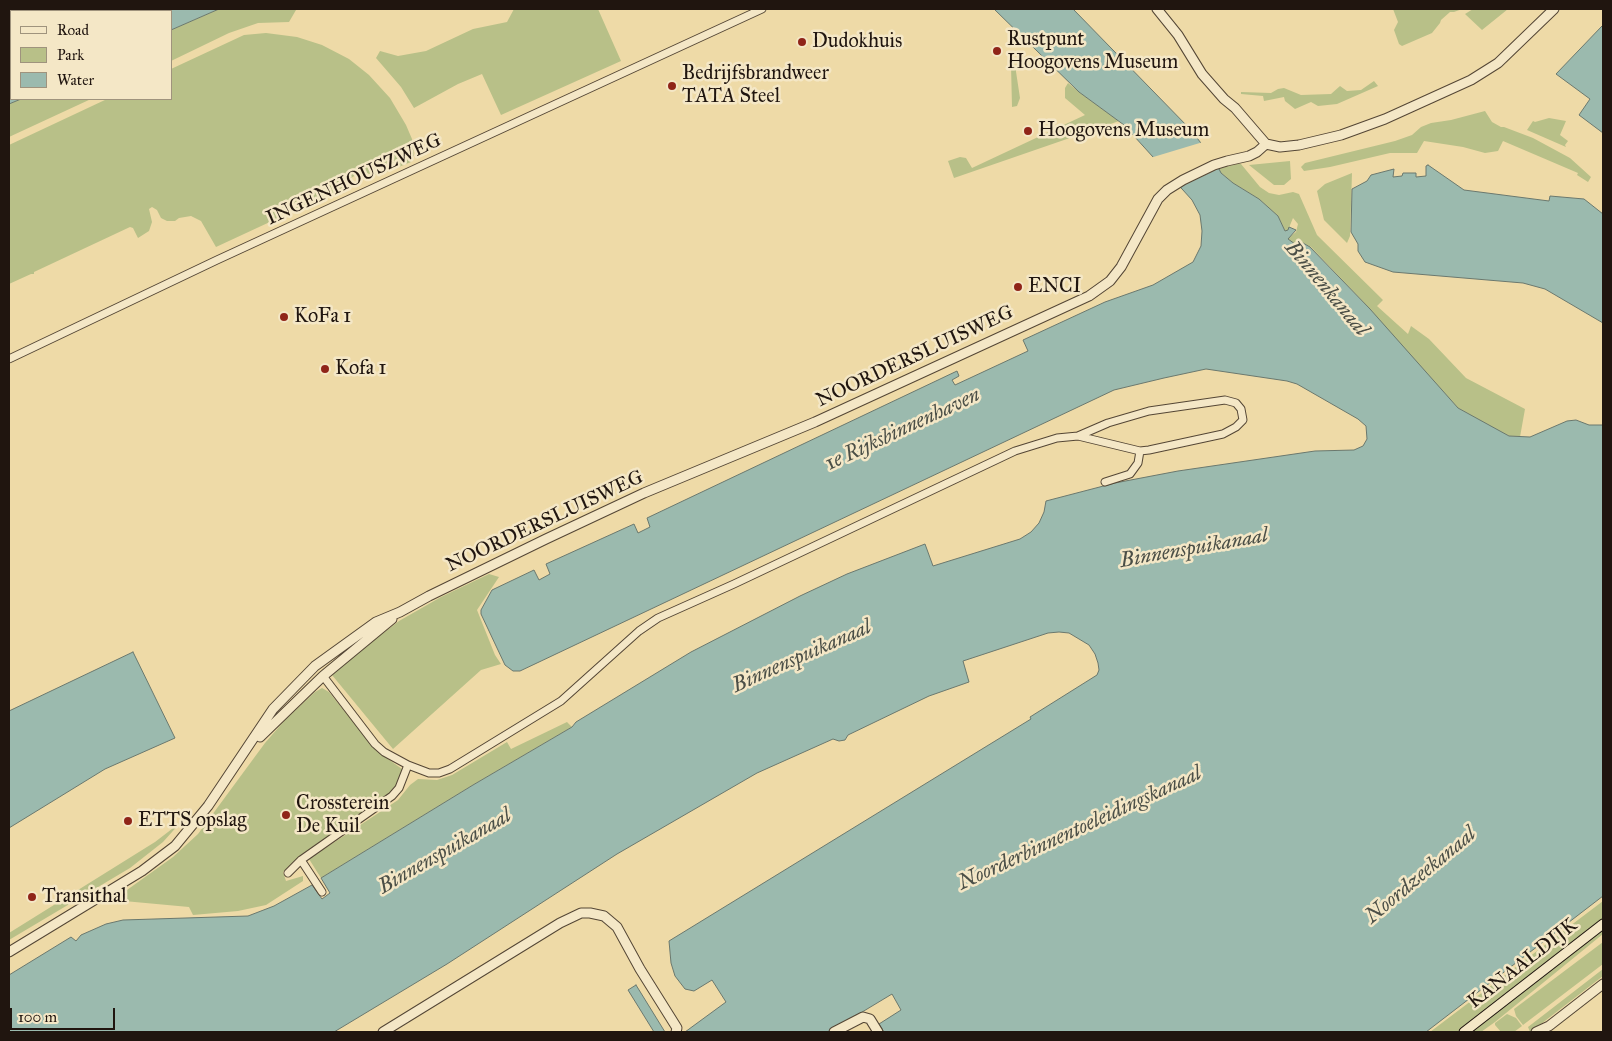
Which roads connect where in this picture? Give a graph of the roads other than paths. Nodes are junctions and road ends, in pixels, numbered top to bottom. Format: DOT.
graph roads {
  1 [pos="762,9"];
  2 [pos="1158,9"];
  3 [pos="1554,9"];
  4 [pos="1266,144"];
  5 [pos="9,358"];
  6 [pos="1078,436"];
  7 [pos="1140,451"];
  8 [pos="1105,482"];
  9 [pos="400,612"];
  10 [pos="315,666"];
  11 [pos="323,676"];
  12 [pos="246,750"];
  13 [pos="408,765"];
  14 [pos="301,860"];
  15 [pos="288,872"];
  16 [pos="322,892"];
  17 [pos="1603,924"];
  18 [pos="9,952"];
  19 [pos="1603,984"];
  20 [pos="876,1029"];
  21 [pos="1547,1029"];
  22 [pos="383,1032"];
  23 [pos="676,1032"];
  24 [pos="834,1032"];
  25 [pos="1464,1032"];
  26 [pos="1536,1032"];
  1 -- 5 [label="street, INGENHOUSZWEG"];
  2 -- 4 [label="street"];
  3 -- 4 [label="street"];
  4 -- 9 [label="street, NOORDERSLUISWEG"];
  6 -- 7 [label="street"];
  6 -- 7 [label="street"];
  6 -- 13 [label="street"];
  7 -- 8 [label="street"];
  9 -- 10 [label="street, NOORDERSLUISWEG"];
  9 -- 11 [label="street, NOORDERSLUISWEG"];
  10 -- 11 [label="street"];
  10 -- 12 [label="street, NOORDERSLUISWEG"];
  11 -- 12 [label="street, NOORDERSLUISWEG"];
  11 -- 13 [label="street"];
  12 -- 18 [label="street, NOORDERSLUISWEG"];
  13 -- 14 [label="street"];
  14 -- 15 [label="street"];
  14 -- 16 [label="street"];
  17 -- 25 [label="street, KANAALDIJK"];
  19 -- 21 [label="street"];
  20 -- 24 [label="street"];
  21 -- 26 [label="street"];
  22 -- 23 [label="street"];
}
